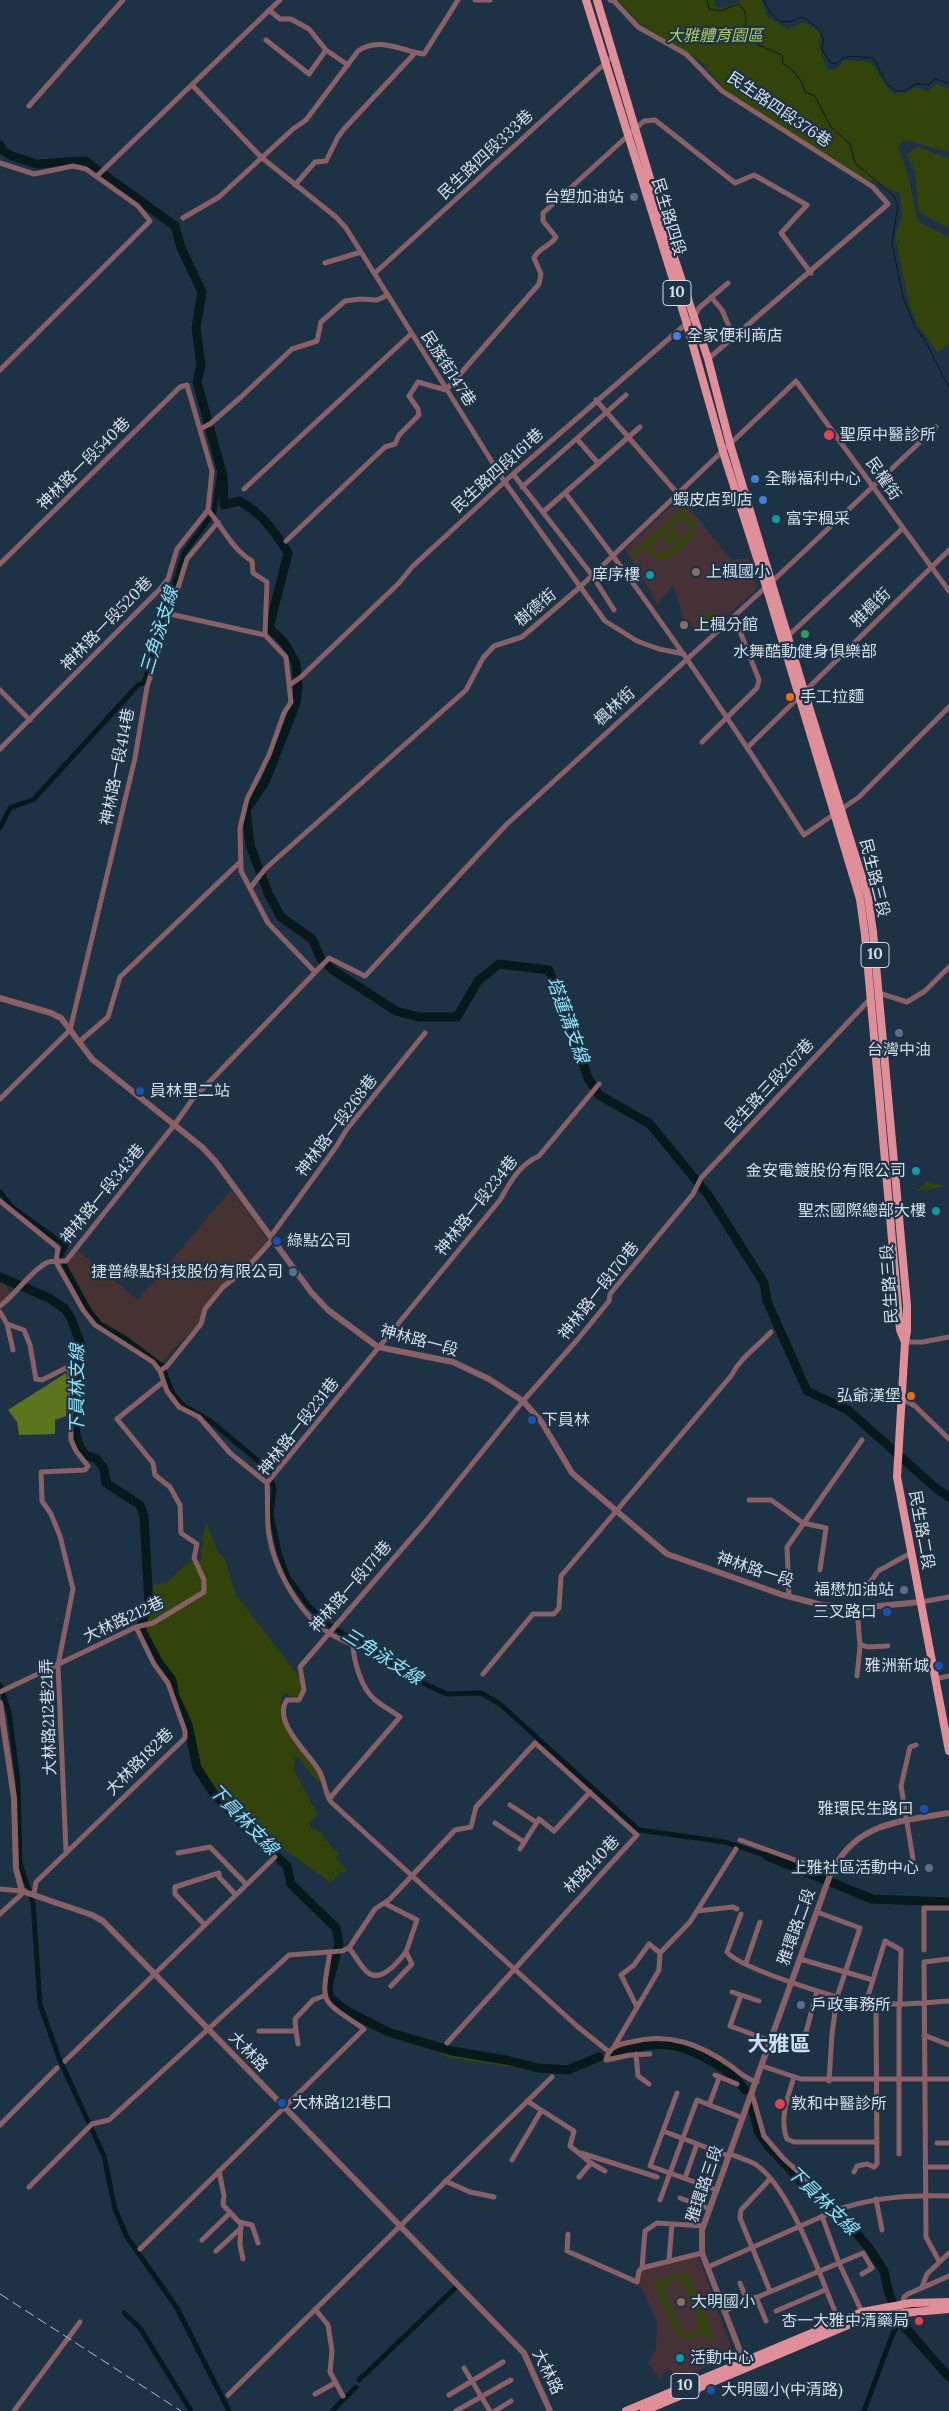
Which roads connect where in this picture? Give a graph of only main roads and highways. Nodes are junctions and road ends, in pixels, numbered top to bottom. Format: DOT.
graph roads {
  1 [pos="586,0"];
  2 [pos="597,0"];
  3 [pos="769,584"];
  4 [pos="801,693"];
  5 [pos="838,812"];
  6 [pos="905,1342"];
  7 [pos="897,1462"];
  8 [pos="949,1751"];
  9 [pos="949,2302"];
  10 [pos="949,2309"];
  11 [pos="898,2310"];
  12 [pos="745,2364"];
  13 [pos="648,2408"];
  14 [pos="626,2411"];
  1 -- 3 [label="main road, 民生路四段 / 10"];
  2 -- 3 [label="main road, 民生路四段 / 10"];
  3 -- 4 [label="main road, 民生路三段 / 10"];
  3 -- 4 [label="main road, 民生路三段 / 10"];
  4 -- 5 [label="main road, 民生路三段 / 10"];
  5 -- 6 [label="main road, 民生路三段 / 10"];
  5 -- 6 [label="main road, 民生路三段 / 10"];
  6 -- 7 [label="main road, 民生路三段 / 10"];
  7 -- 8 [label="main road, 民生路二段 / 10"];
  9 -- 11 [label="main road, 10"];
  10 -- 11 [label="main road, 10"];
  11 -- 12 [label="main road, 10"];
  11 -- 12 [label="main road, 10"];
  12 -- 13 [label="main road, 10"];
  13 -- 14 [label="main road, 10"];
}
